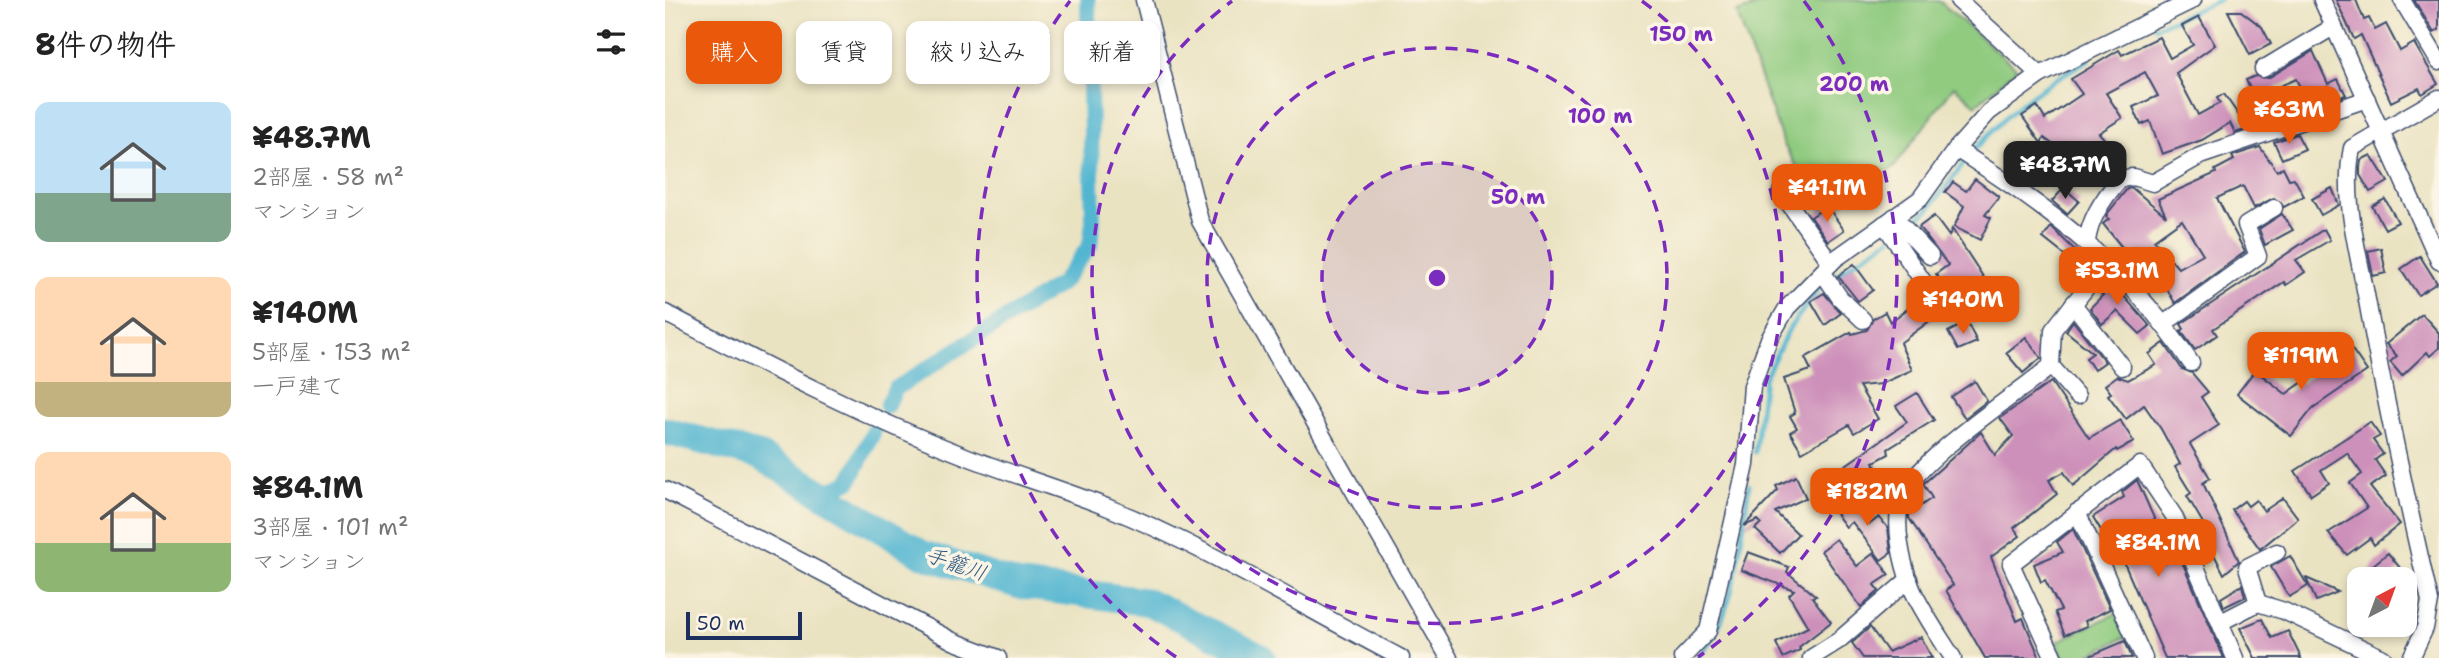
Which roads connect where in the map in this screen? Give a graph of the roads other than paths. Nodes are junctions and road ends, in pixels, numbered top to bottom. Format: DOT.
graph roads {
  1 [pos="1145,0"];
  2 [pos="1958,0"];
  3 [pos="2193,0"];
  4 [pos="2322,0"];
  5 [pos="2402,0"];
  6 [pos="2333,27"];
  7 [pos="2439,62"];
  8 [pos="2263,69"];
  9 [pos="2040,75"];
  10 [pos="2439,98"];
  11 [pos="2367,99"];
  12 [pos="2380,132"];
  13 [pos="1958,150"];
  14 [pos="1781,192"];
  15 [pos="2274,208"];
  16 [pos="1891,222"];
  17 [pos="1905,241"];
  18 [pos="2087,241"];
  19 [pos="1930,256"];
  20 [pos="2108,260"];
  21 [pos="2439,261"];
  22 [pos="1827,268"];
  23 [pos="1931,293"];
  24 [pos="2073,304"];
  25 [pos="665,313"];
  26 [pos="1863,320"];
  27 [pos="2165,323"];
  28 [pos="2191,363"];
  29 [pos="2051,366"];
  30 [pos="2122,367"];
  31 [pos="2077,396"];
  32 [pos="665,491"];
  33 [pos="2077,512"];
  34 [pos="2277,552"];
  35 [pos="1909,579"];
  36 [pos="2258,603"];
  37 [pos="2221,622"];
  38 [pos="950,649"];
  39 [pos="998,658"];
  40 [pos="1401,658"];
  41 [pos="1449,658"];
  42 [pos="1682,658"];
  43 [pos="1811,658"];
  44 [pos="1953,658"];
  45 [pos="2053,658"];
  46 [pos="2144,658"];
  47 [pos="2235,658"];
  48 [pos="2383,658"];
  49 [pos="2411,658"];
  1 -- 41 [label="street"];
  2 -- 9 [label="street"];
  3 -- 9 [label="street"];
  4 -- 6 [label="street"];
  5 -- 7 [label="street"];
  6 -- 8 [label="street"];
  6 -- 11 [label="street"];
  9 -- 13 [label="street"];
  10 -- 12 [label="street"];
  11 -- 12 [label="street"];
  11 -- 18 [label="street"];
  12 -- 21 [label="street"];
  12 -- 49 [label="street"];
  13 -- 16 [label="street"];
  13 -- 18 [label="street"];
  14 -- 22 [label="street"];
  15 -- 27 [label="street"];
  16 -- 17 [label="street"];
  16 -- 22 [label="street"];
  17 -- 19 [label="street"];
  17 -- 23 [label="street"];
  18 -- 20 [label="street"];
  20 -- 24 [label="street"];
  20 -- 27 [label="street"];
  22 -- 26 [label="street"];
  22 -- 42 [label="street"];
  24 -- 29 [label="street"];
  24 -- 30 [label="street"];
  25 -- 40 [label="street"];
  27 -- 28 [label="street"];
  29 -- 31 [label="street"];
  29 -- 35 [label="street"];
  32 -- 38 [label="street"];
  33 -- 37 [label="street"];
  33 -- 45 [label="street"];
  33 -- 46 [label="street"];
  34 -- 36 [label="street"];
  35 -- 43 [label="street"];
  35 -- 44 [label="street"];
  36 -- 37 [label="street"];
  36 -- 48 [label="street"];
  37 -- 47 [label="street"];
  38 -- 39 [label="street"];
}
